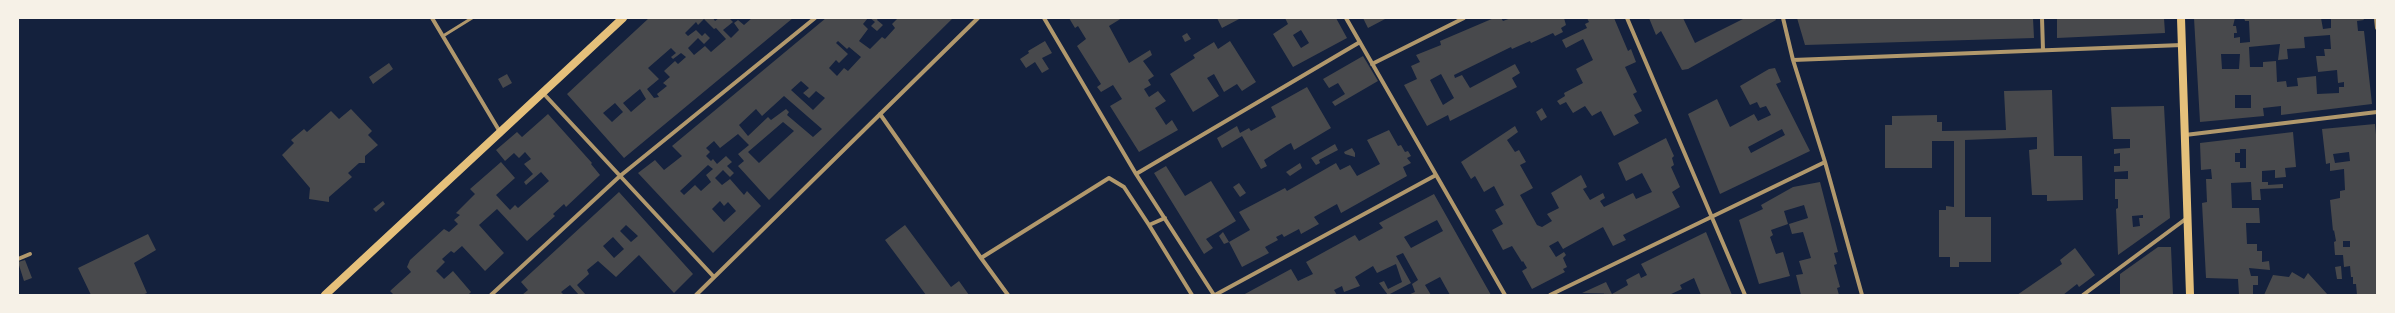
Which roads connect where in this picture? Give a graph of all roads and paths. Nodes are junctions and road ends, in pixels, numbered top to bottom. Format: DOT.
graph roads {
  1 [pos="432,18"];
  2 [pos="472,18"];
  3 [pos="623,18"];
  4 [pos="815,18"];
  5 [pos="978,18"];
  6 [pos="1044,18"];
  7 [pos="1346,18"];
  8 [pos="1464,18"];
  9 [pos="1627,18"];
  10 [pos="1783,18"];
  11 [pos="2042,18"];
  12 [pos="2181,18"];
  13 [pos="2376,18"];
  14 [pos="2377,28"];
  15 [pos="442,36"];
  16 [pos="1360,42"];
  17 [pos="2182,45"];
  18 [pos="2043,50"];
  19 [pos="1793,60"];
  20 [pos="1372,64"];
  21 [pos="543,93"];
  22 [pos="2377,112"];
  23 [pos="880,114"];
  24 [pos="500,132"];
  25 [pos="2184,135"];
  26 [pos="1825,162"];
  27 [pos="1136,174"];
  28 [pos="1436,175"];
  29 [pos="620,176"];
  30 [pos="1712,217"];
  31 [pos="1165,218"];
  32 [pos="2187,218"];
  33 [pos="1149,225"];
  34 [pos="30,254"];
  35 [pos="981,258"];
  36 [pos="18,259"];
  37 [pos="714,277"];
  38 [pos="325,295"];
  39 [pos="491,295"];
  40 [pos="696,295"];
  41 [pos="1008,295"];
  42 [pos="1192,295"];
  43 [pos="1214,295"];
  44 [pos="1505,295"];
  45 [pos="1550,295"];
  46 [pos="1745,295"];
  47 [pos="1862,295"];
  48 [pos="2082,295"];
  49 [pos="2190,295"];
  1 -- 15 [label="street"];
  2 -- 15 [label="lane"];
  3 -- 21 [label="main road"];
  4 -- 29 [label="street"];
  5 -- 23 [label="street"];
  6 -- 27 [label="street"];
  7 -- 16 [label="street"];
  8 -- 20 [label="street"];
  9 -- 30 [label="street"];
  10 -- 19 [label="street"];
  11 -- 18 [label="street"];
  12 -- 17 [label="main road"];
  13 -- 14 [label="street"];
  15 -- 24 [label="street"];
  16 -- 20 [label="street"];
  16 -- 27 [label="street"];
  17 -- 18 [label="street"];
  17 -- 25 [label="main road"];
  18 -- 19 [label="street"];
  19 -- 26 [label="street"];
  20 -- 28 [label="street"];
  21 -- 24 [label="main road"];
  21 -- 29 [label="street"];
  22 -- 25 [label="street"];
  23 -- 35 [label="street"];
  23 -- 37 [label="street"];
  24 -- 38 [label="main road"];
  25 -- 32 [label="main road"];
  26 -- 30 [label="street"];
  26 -- 47 [label="street"];
  27 -- 31 [label="street"];
  28 -- 43 [label="street"];
  28 -- 44 [label="street"];
  29 -- 37 [label="street"];
  29 -- 39 [label="street"];
  30 -- 45 [label="street"];
  30 -- 46 [label="street"];
  31 -- 33 [label="street"];
  31 -- 43 [label="street"];
  32 -- 48 [label="street"];
  32 -- 49 [label="main road"];
  33 -- 35 [label="street"];
  33 -- 42 [label="street"];
  34 -- 36 [label="street"];
  35 -- 41 [label="street"];
  37 -- 40 [label="street"];
}
